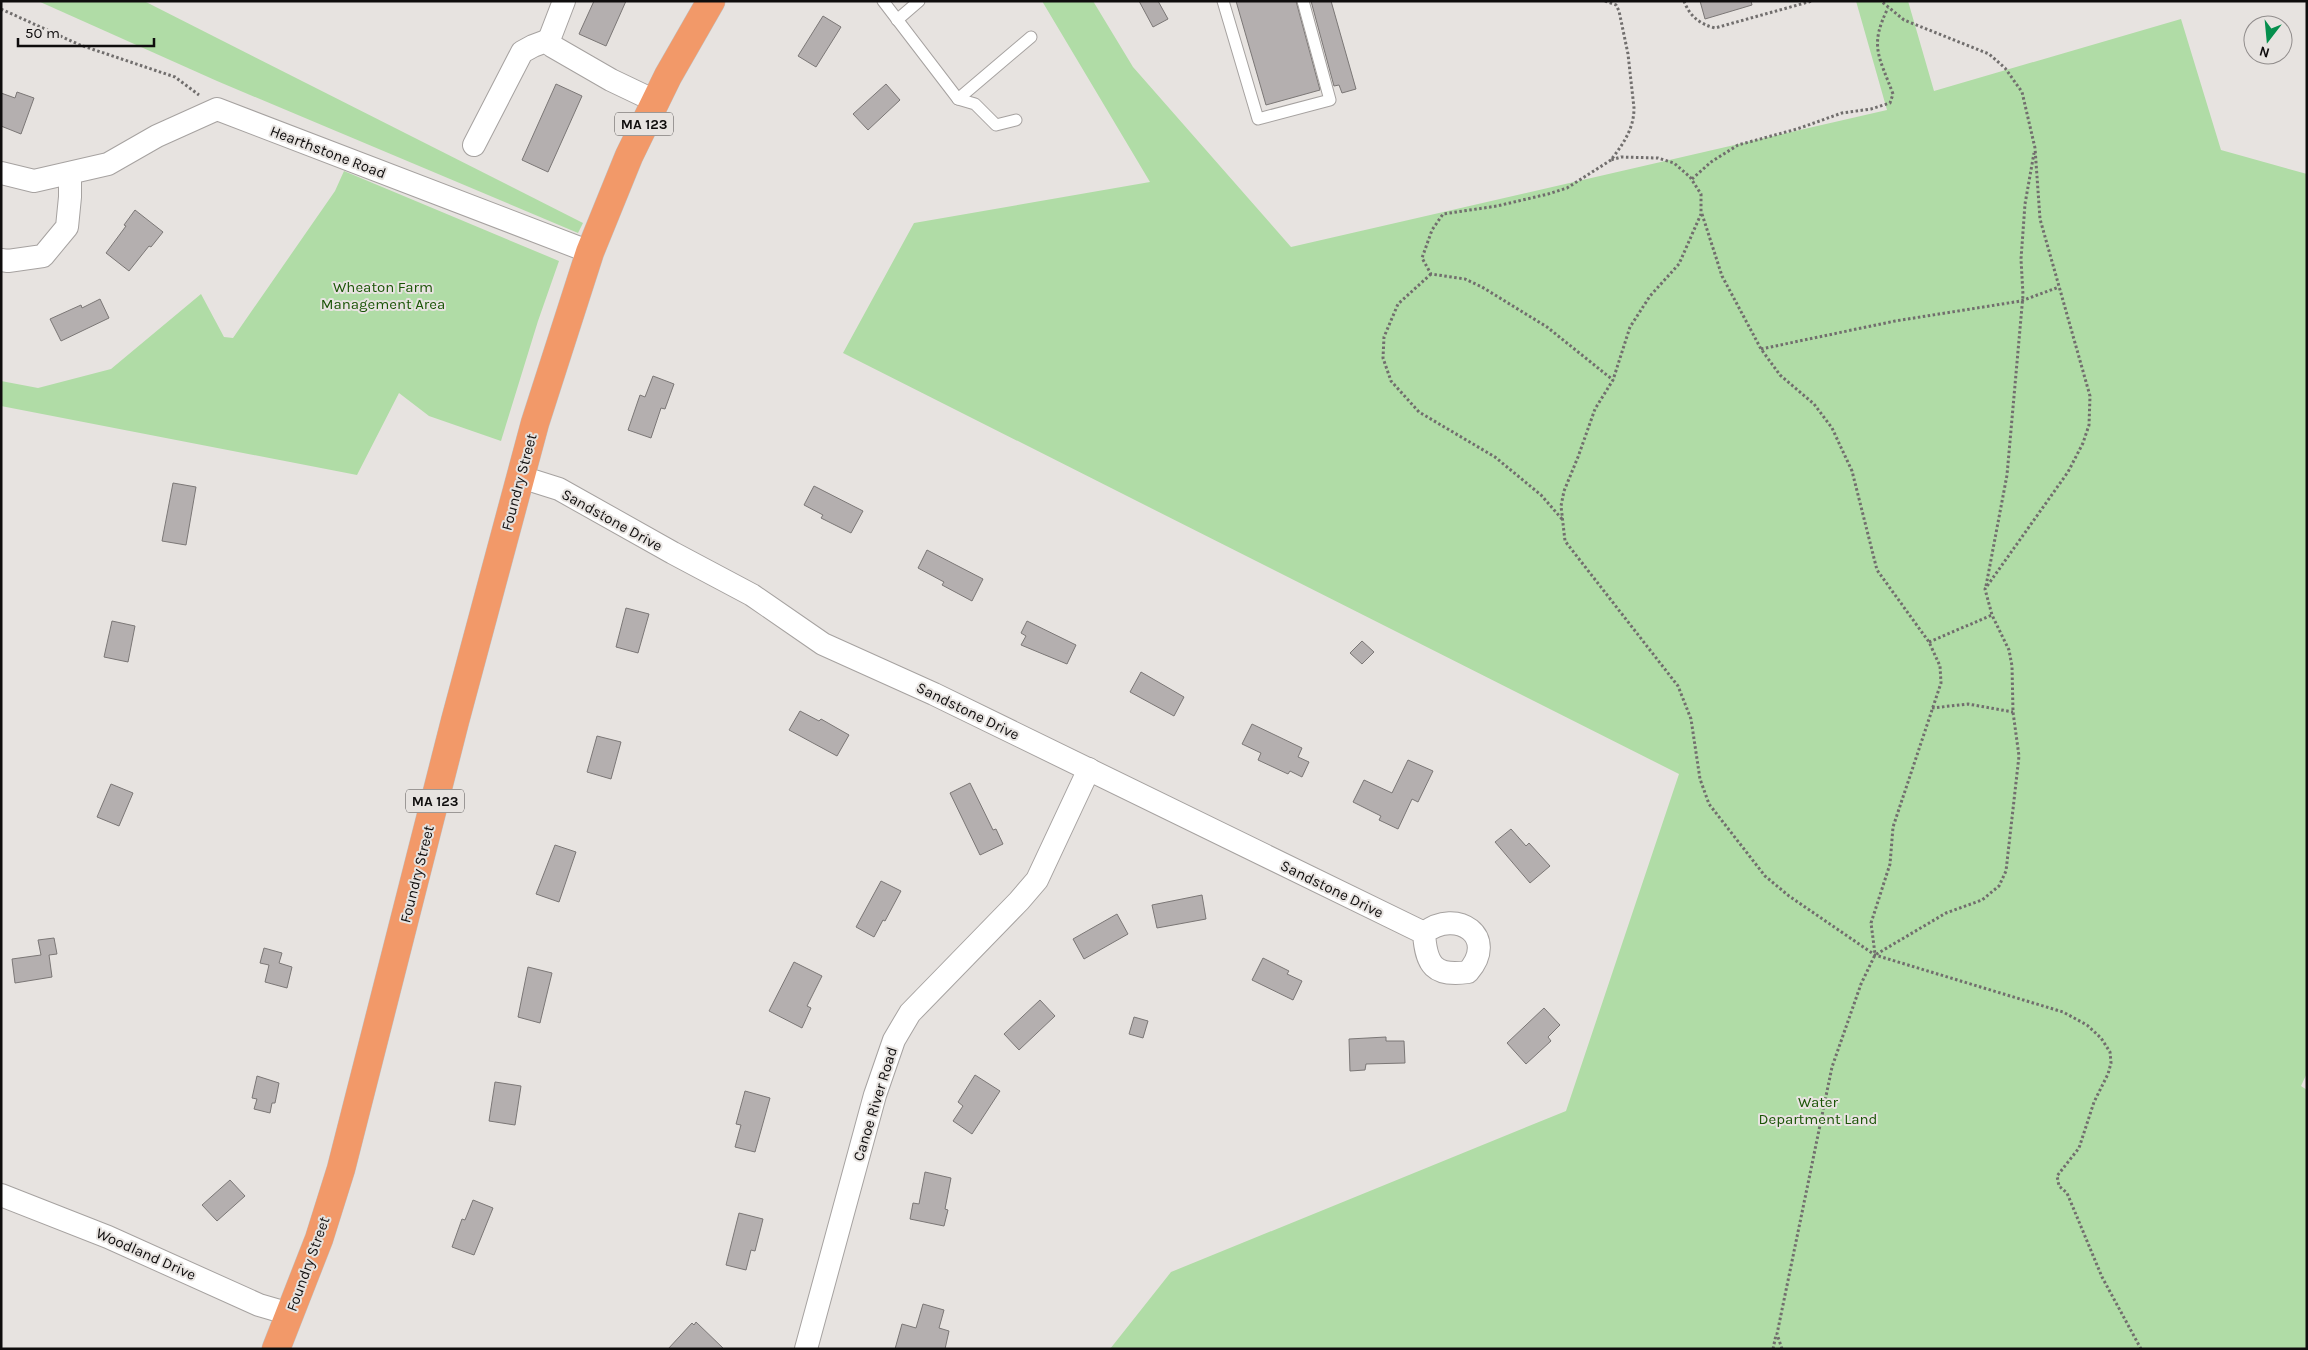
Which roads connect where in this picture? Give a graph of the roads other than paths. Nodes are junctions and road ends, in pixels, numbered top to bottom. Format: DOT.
graph roads {
  1 [pos="564,1"];
  2 [pos="712,1"];
  3 [pos="883,1"];
  4 [pos="918,1"];
  5 [pos="1223,1"];
  6 [pos="1303,1"];
  7 [pos="897,20"];
  8 [pos="1032,37"];
  9 [pos="549,40"];
  10 [pos="958,99"];
  11 [pos="655,101"];
  12 [pos="1016,120"];
  13 [pos="474,145"];
  14 [pos="1,173"];
  15 [pos="70,174"];
  16 [pos="590,252"];
  17 [pos="1,260"];
  18 [pos="521,477"];
  19 [pos="1089,769"];
  20 [pos="1424,933"];
  21 [pos="1,1195"];
  22 [pos="290,1314"];
  23 [pos="276,1349"];
  24 [pos="806,1349"];
  1 -- 9 [label="street"];
  2 -- 11 [label="highway, MA 123"];
  3 -- 7 [label="lane"];
  4 -- 7 [label="lane"];
  5 -- 6 [label="lane"];
  7 -- 10 [label="lane"];
  8 -- 10 [label="lane"];
  9 -- 11 [label="street"];
  9 -- 13 [label="street"];
  10 -- 12 [label="lane"];
  11 -- 16 [label="highway, MA 123"];
  14 -- 15 [label="street"];
  15 -- 16 [label="street, Hearthstone Road"];
  15 -- 17 [label="street"];
  16 -- 18 [label="highway, Foundry Street / MA 123"];
  18 -- 19 [label="street, Sandstone Drive"];
  18 -- 22 [label="highway, Foundry Street / MA 123"];
  19 -- 20 [label="street, Sandstone Drive"];
  19 -- 24 [label="street, Canoe River Road"];
  21 -- 22 [label="street, Woodland Drive"];
  22 -- 23 [label="highway, Foundry Street / MA 123"];
}
